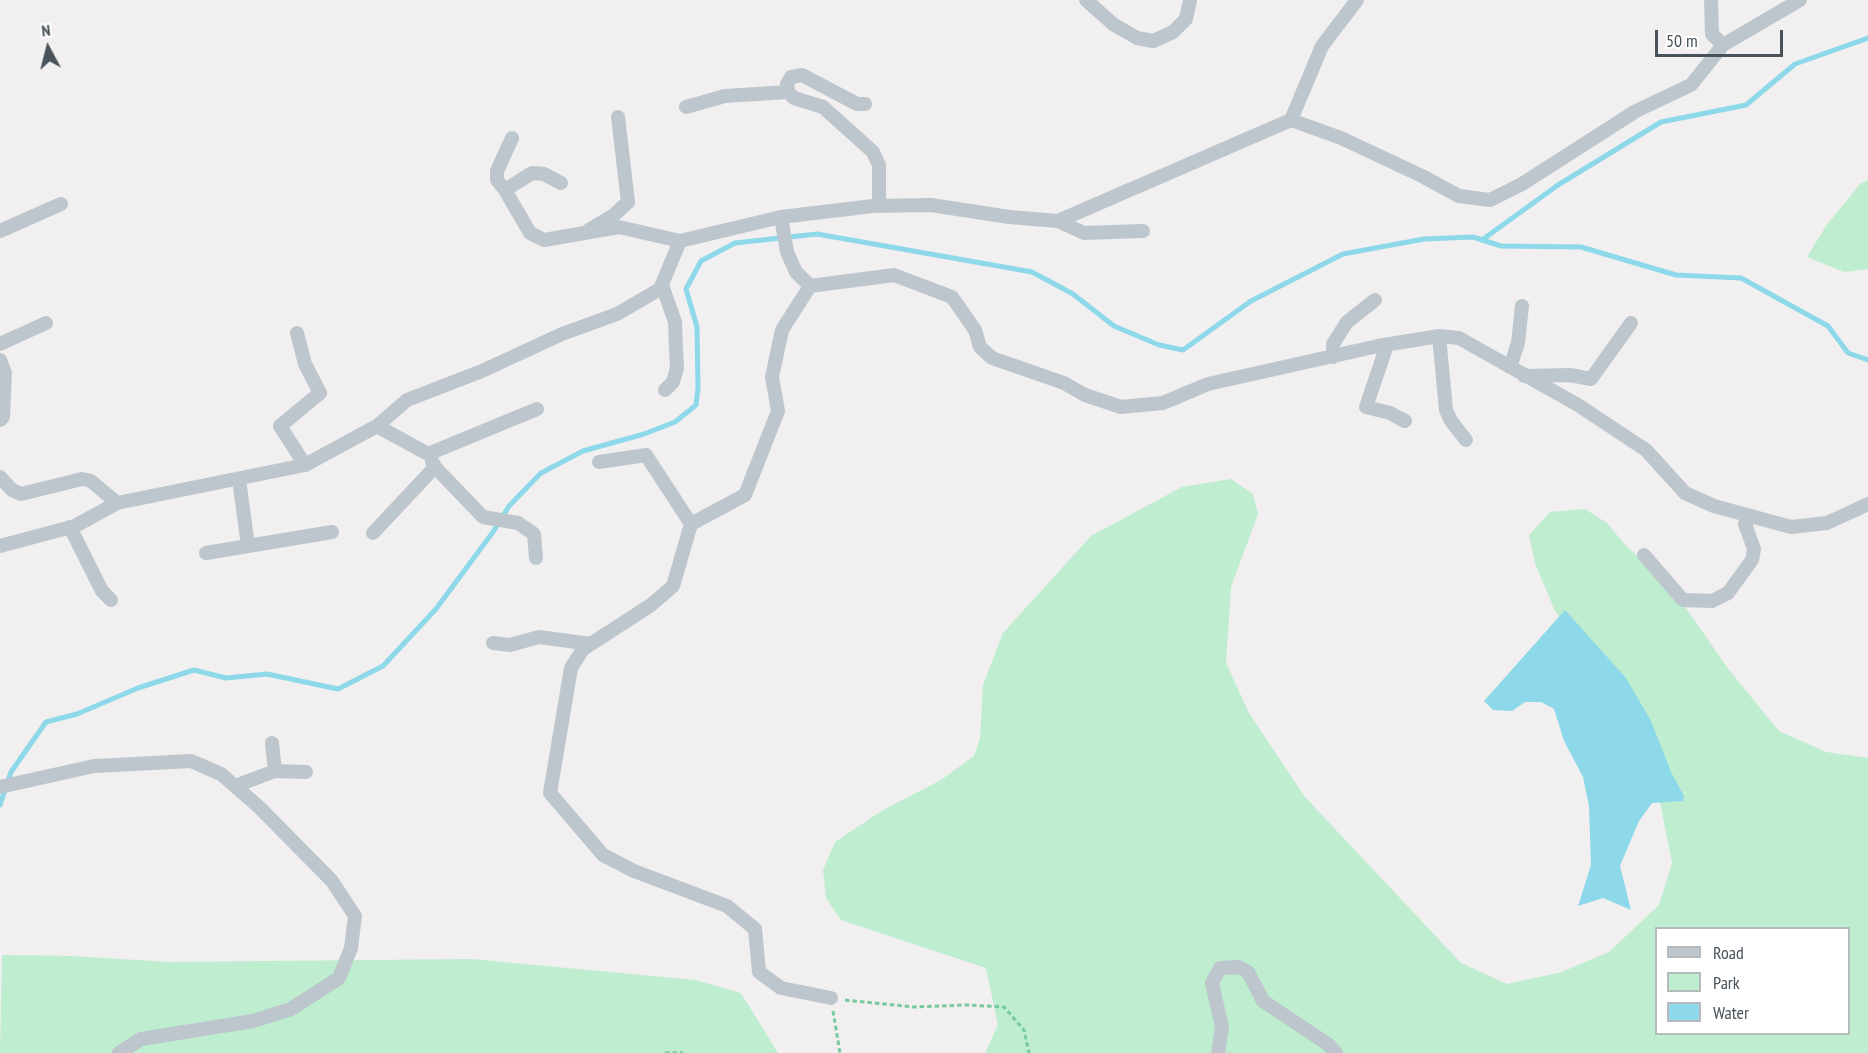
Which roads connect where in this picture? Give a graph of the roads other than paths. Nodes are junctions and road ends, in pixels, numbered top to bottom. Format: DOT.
graph roads {
  1 [pos="1086,0"];
  2 [pos="1190,0"];
  3 [pos="1357,0"];
  4 [pos="1711,0"];
  5 [pos="1800,0"];
  6 [pos="1723,45"];
  7 [pos="788,92"];
  8 [pos="865,104"];
  9 [pos="686,107"];
  10 [pos="618,117"];
  11 [pos="1291,120"];
  12 [pos="512,138"];
  13 [pos="561,183"];
  14 [pos="505,190"];
  15 [pos="61,204"];
  16 [pos="879,206"];
  17 [pos="1058,221"];
  18 [pos="782,222"];
  19 [pos="0,231"];
  20 [pos="1143,231"];
  21 [pos="586,234"];
  22 [pos="680,241"];
  23 [pos="662,285"];
  24 [pos="810,286"];
  25 [pos="1375,300"];
  26 [pos="1522,306"];
  27 [pos="45,323"];
  28 [pos="1631,323"];
  29 [pos="297,333"];
  30 [pos="1439,336"];
  31 [pos="0,344"];
  32 [pos="1387,345"];
  33 [pos="1333,357"];
  34 [pos="0,360"];
  35 [pos="1510,367"];
  36 [pos="1524,376"];
  37 [pos="665,390"];
  38 [pos="537,409"];
  39 [pos="0,420"];
  40 [pos="1405,422"];
  41 [pos="377,426"];
  42 [pos="1466,440"];
  43 [pos="428,454"];
  44 [pos="599,462"];
  45 [pos="305,465"];
  46 [pos="435,467"];
  47 [pos="0,477"];
  48 [pos="239,479"];
  49 [pos="117,503"];
  50 [pos="1868,504"];
  51 [pos="1752,516"];
  52 [pos="691,524"];
  53 [pos="70,527"];
  54 [pos="332,532"];
  55 [pos="373,533"];
  56 [pos="0,546"];
  57 [pos="248,546"];
  58 [pos="206,553"];
  59 [pos="1644,555"];
  60 [pos="536,558"];
  61 [pos="111,600"];
  62 [pos="493,643"];
  63 [pos="591,644"];
  64 [pos="272,742"];
  65 [pos="275,771"];
  66 [pos="306,772"];
  67 [pos="235,786"];
  68 [pos="0,787"];
  69 [pos="831,998"];
  70 [pos="119,1053"];
  71 [pos="1218,1053"];
  72 [pos="1336,1053"];
  1 -- 2 [label="street"];
  3 -- 11 [label="street"];
  4 -- 6 [label="street"];
  5 -- 6 [label="street"];
  6 -- 11 [label="street"];
  7 -- 8 [label="street"];
  7 -- 9 [label="street"];
  7 -- 16 [label="street"];
  10 -- 21 [label="street"];
  11 -- 17 [label="street"];
  12 -- 14 [label="street"];
  13 -- 14 [label="street"];
  14 -- 21 [label="street"];
  15 -- 19 [label="street"];
  16 -- 17 [label="street"];
  16 -- 18 [label="street"];
  17 -- 20 [label="street"];
  18 -- 22 [label="street"];
  18 -- 24 [label="street"];
  21 -- 22 [label="street"];
  22 -- 23 [label="street"];
  23 -- 37 [label="street"];
  23 -- 41 [label="street"];
  24 -- 33 [label="street"];
  24 -- 52 [label="street"];
  25 -- 33 [label="street"];
  26 -- 35 [label="street"];
  27 -- 31 [label="street"];
  28 -- 36 [label="street"];
  29 -- 45 [label="street"];
  30 -- 32 [label="street"];
  30 -- 35 [label="street"];
  30 -- 42 [label="street"];
  32 -- 33 [label="street"];
  32 -- 40 [label="street"];
  34 -- 39 [label="street"];
  35 -- 36 [label="street"];
  36 -- 51 [label="street"];
  38 -- 43 [label="street"];
  41 -- 43 [label="street"];
  41 -- 45 [label="street"];
  43 -- 46 [label="street"];
  44 -- 52 [label="street"];
  45 -- 48 [label="street"];
  46 -- 55 [label="street"];
  46 -- 60 [label="street"];
  47 -- 49 [label="street"];
  48 -- 49 [label="street"];
  48 -- 57 [label="street"];
  49 -- 53 [label="street"];
  50 -- 51 [label="street"];
  51 -- 59 [label="street"];
  52 -- 63 [label="street"];
  53 -- 56 [label="street"];
  53 -- 61 [label="street"];
  54 -- 57 [label="street"];
  57 -- 58 [label="street"];
  62 -- 63 [label="street"];
  63 -- 69 [label="street"];
  64 -- 65 [label="street"];
  65 -- 66 [label="street"];
  65 -- 67 [label="street"];
  67 -- 68 [label="street"];
  67 -- 70 [label="street"];
  71 -- 72 [label="street"];
}
